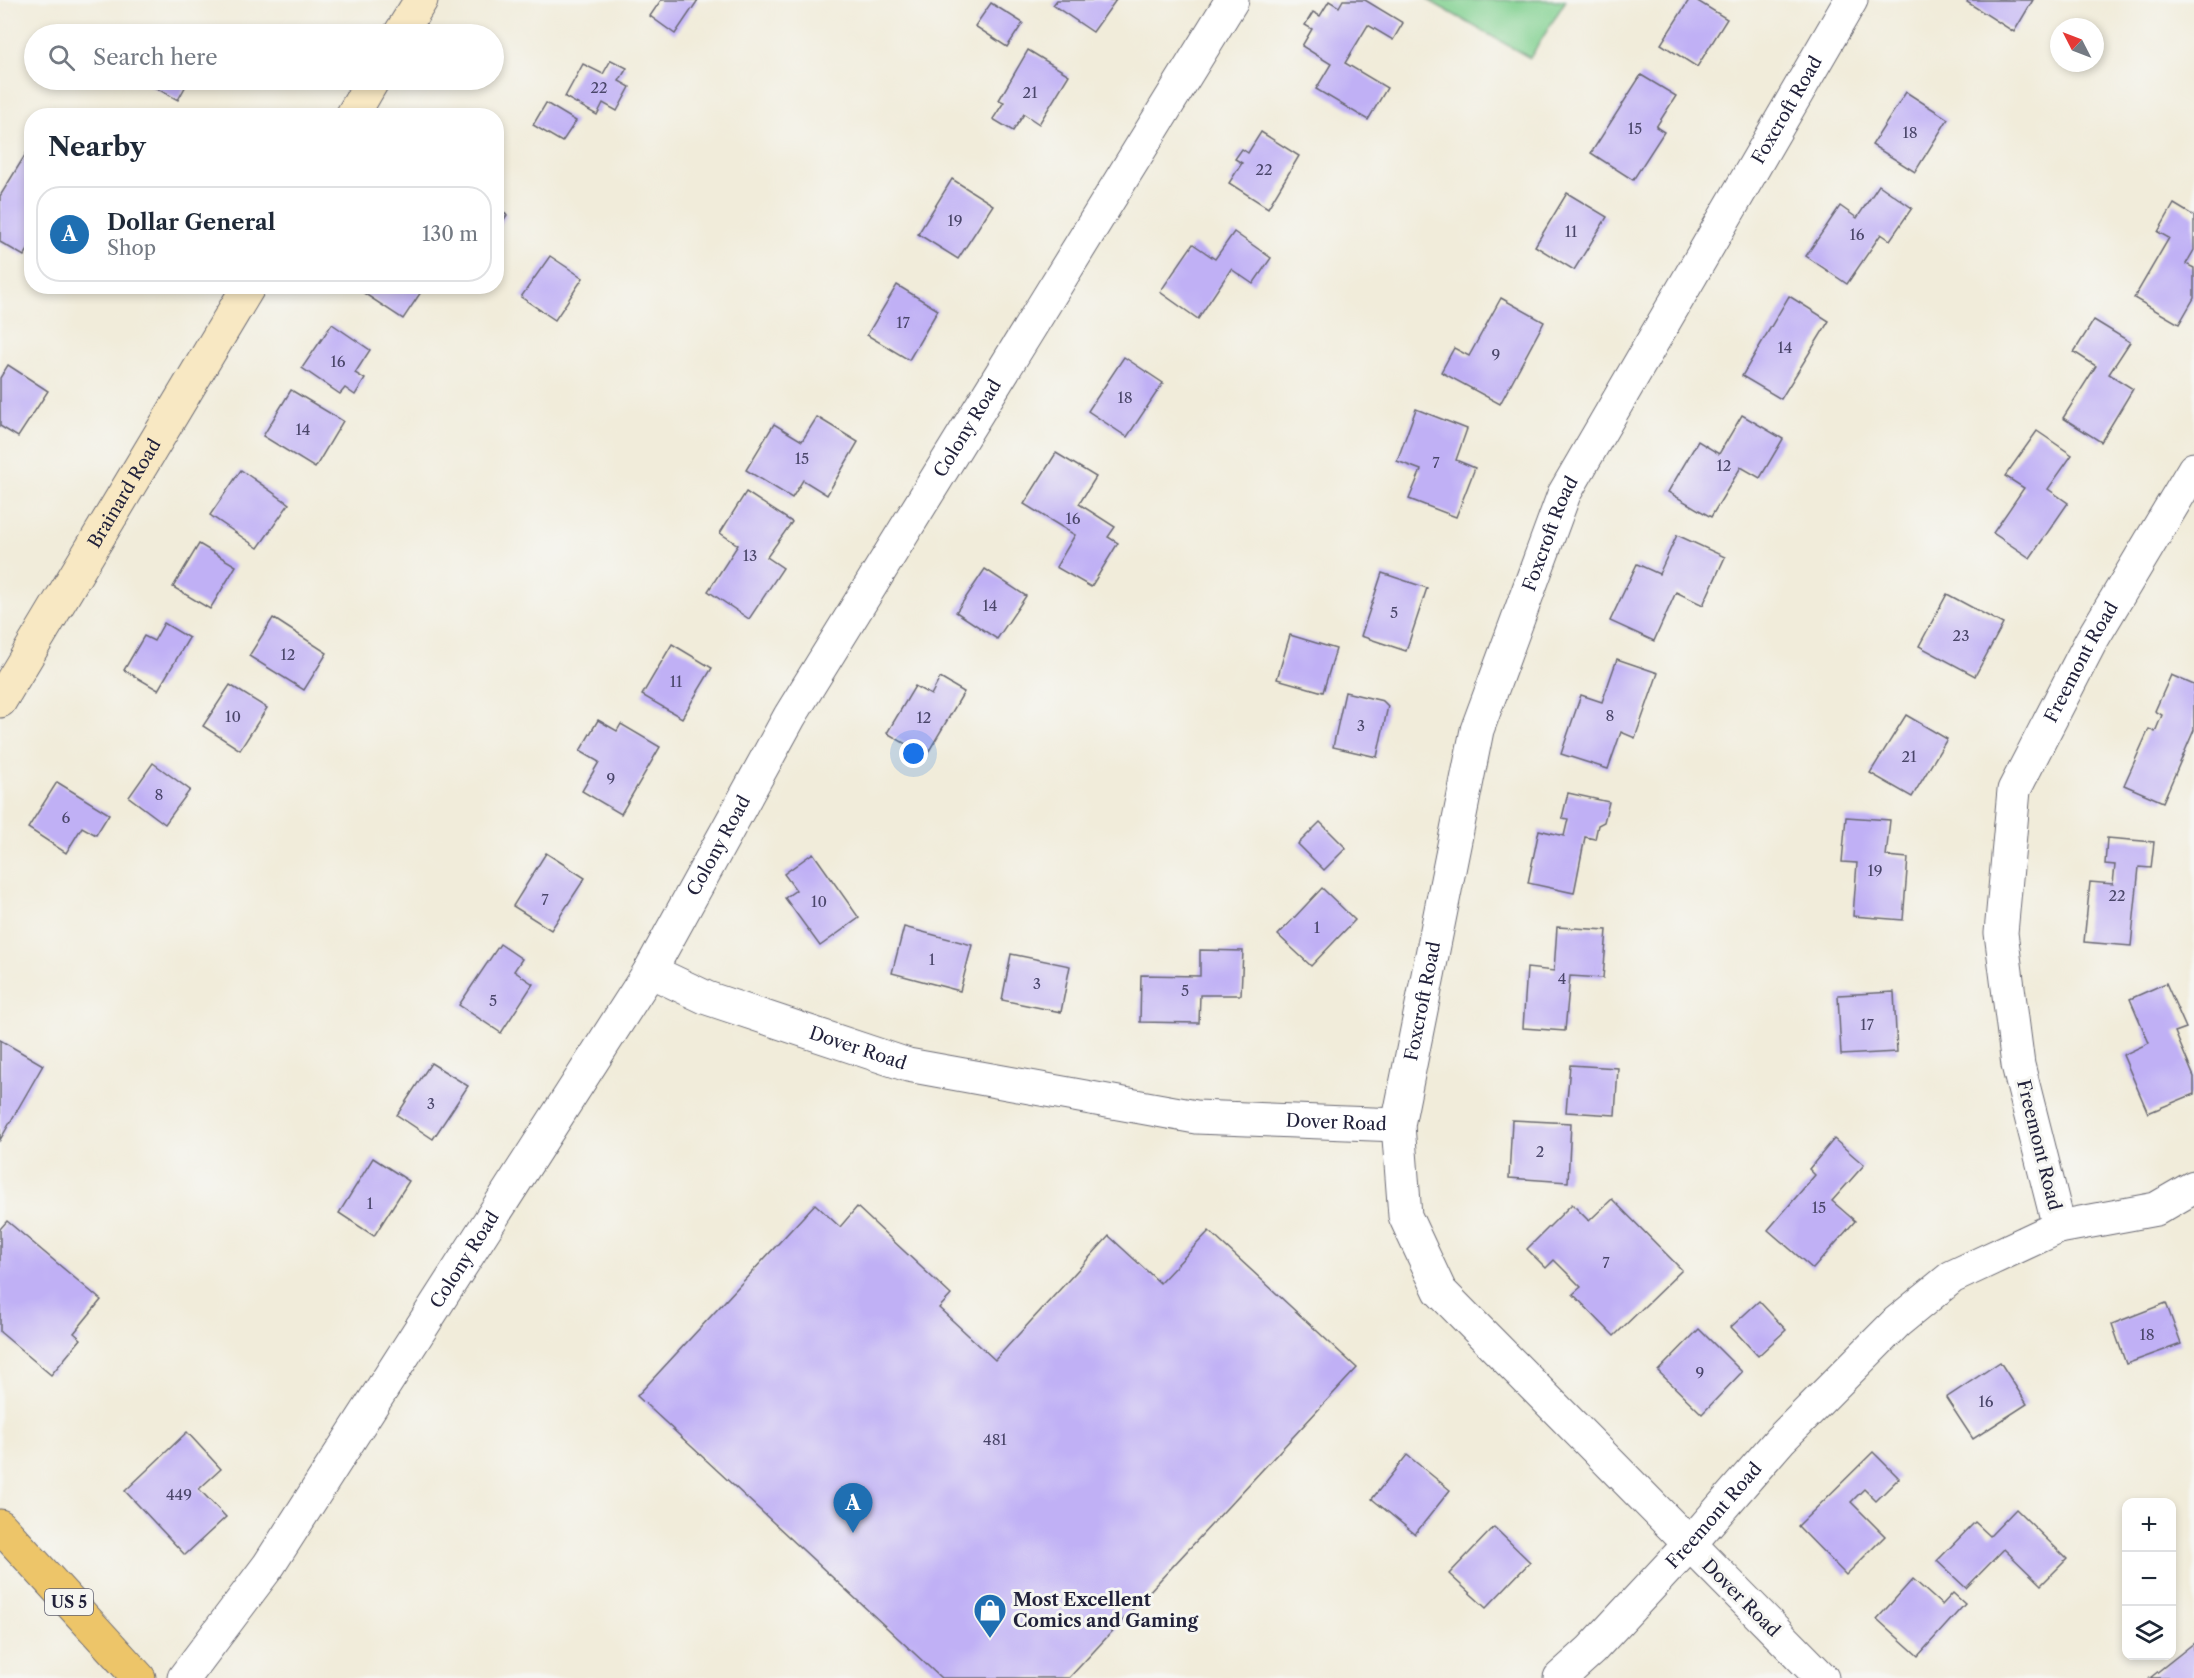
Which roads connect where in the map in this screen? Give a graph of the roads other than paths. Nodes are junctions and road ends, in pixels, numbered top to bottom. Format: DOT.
graph roads {
  1 [pos="421,0"];
  2 [pos="1232,0"];
  3 [pos="1851,0"];
  4 [pos="406,24"];
  5 [pos="367,90"];
  6 [pos="357,108"];
  7 [pos="244,294"];
  8 [pos="2194,469"];
  9 [pos="0,701"];
  10 [pos="650,971"];
  11 [pos="1398,1125"];
  12 [pos="2194,1187"];
  13 [pos="2059,1227"];
  14 [pos="0,1526"];
  15 [pos="1688,1546"];
  16 [pos="139,1678"];
  17 [pos="184,1678"];
  18 [pos="1560,1678"];
  19 [pos="1822,1678"];
  1 -- 4 [label="main road"];
  2 -- 10 [label="street, Colony Road"];
  3 -- 11 [label="street, Foxcroft Road"];
  5 -- 6 [label="main road"];
  7 -- 9 [label="main road, Brainard Road"];
  8 -- 13 [label="street, Freemont Road"];
  10 -- 11 [label="street, Dover Road"];
  10 -- 17 [label="street, Colony Road"];
  11 -- 15 [label="street, Dover Road"];
  12 -- 13 [label="street"];
  13 -- 15 [label="street, Freemont Road"];
  14 -- 16 [label="main road, US 5"];
  15 -- 18 [label="street, Freemont Road"];
  15 -- 19 [label="street, Dover Road"];
}
